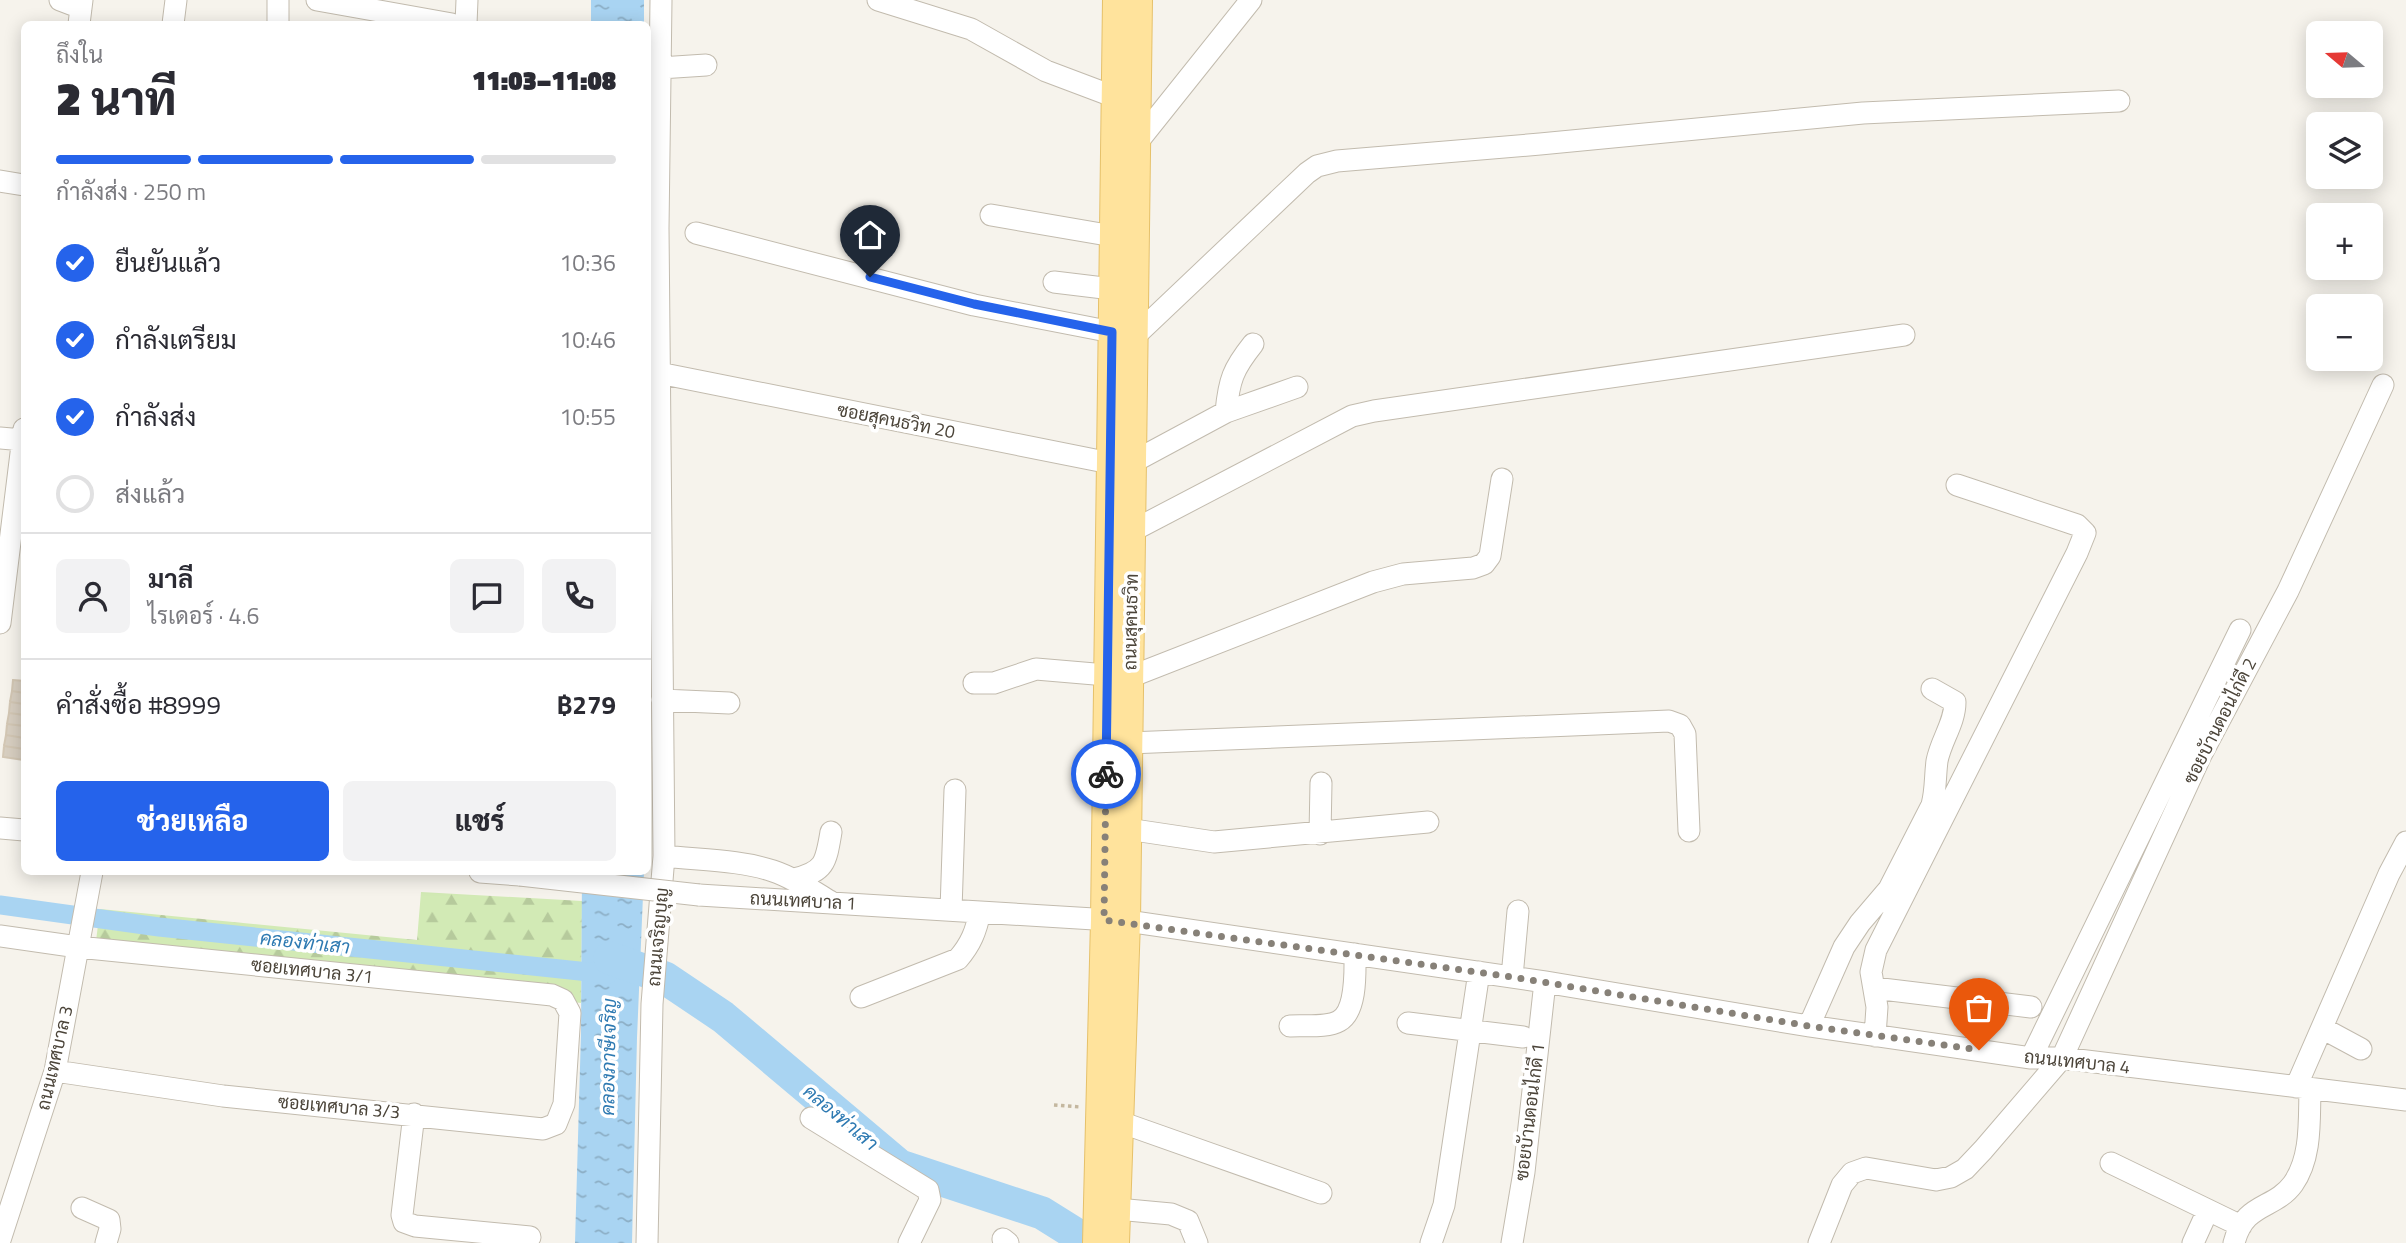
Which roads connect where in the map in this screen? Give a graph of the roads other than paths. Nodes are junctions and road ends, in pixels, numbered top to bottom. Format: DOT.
graph roads {
  1 [pos="61,0"];
  2 [pos="176,0"];
  3 [pos="278,0"];
  4 [pos="317,0"];
  5 [pos="467,0"];
  6 [pos="661,0"];
  7 [pos="878,0"];
  8 [pos="1116,0"];
  9 [pos="1139,0"];
  10 [pos="1251,0"];
  11 [pos="81,11"];
  12 [pos="173,21"];
  13 [pos="278,21"];
  14 [pos="435,21"];
  15 [pos="466,21"];
  16 [pos="706,65"];
  17 [pos="660,68"];
  18 [pos="1115,97"];
  19 [pos="2119,101"];
  20 [pos="1137,144"];
  21 [pos="1114,166"];
  22 [pos="0,181"];
  23 [pos="21,184"];
  24 [pos="991,215"];
  25 [pos="696,233"];
  26 [pos="1113,236"];
  27 [pos="1054,282"];
  28 [pos="1112,289"];
  29 [pos="1123,335"];
  30 [pos="1904,335"];
  31 [pos="1253,344"];
  32 [pos="659,373"];
  33 [pos="2383,385"];
  34 [pos="1297,387"];
  35 [pos="1226,412"];
  36 [pos="21,434"];
  37 [pos="0,438"];
  38 [pos="21,440"];
  39 [pos="10,460"];
  40 [pos="1121,462"];
  41 [pos="1502,479"];
  42 [pos="1957,485"];
  43 [pos="1132,531"];
  44 [pos="0,624"];
  45 [pos="2240,630"];
  46 [pos="1119,676"];
  47 [pos="974,683"];
  48 [pos="1932,689"];
  49 [pos="663,700"];
  50 [pos="729,704"];
  51 [pos="1129,743"];
  52 [pos="1321,783"];
  53 [pos="955,790"];
  54 [pos="1428,822"];
  55 [pos="0,828"];
  56 [pos="1117,828"];
  57 [pos="21,830"];
  58 [pos="1689,831"];
  59 [pos="831,832"];
  60 [pos="1320,834"];
  61 [pos="2406,842"];
  62 [pos="664,856"];
  63 [pos="91,875"];
  64 [pos="520,875"];
  65 [pos="794,879"];
  66 [pos="833,903"];
  67 [pos="951,910"];
  68 [pos="1518,911"];
  69 [pos="981,912"];
  70 [pos="1116,920"];
  71 [pos="0,936"];
  72 [pos="78,946"];
  73 [pos="1355,954"];
  74 [pos="1479,972"];
  75 [pos="1512,977"];
  76 [pos="1545,982"];
  77 [pos="1874,988"];
  78 [pos="861,997"];
  79 [pos="2031,1007"];
  80 [pos="1408,1023"];
  81 [pos="1290,1026"];
  82 [pos="1809,1026"];
  83 [pos="2322,1028"];
  84 [pos="1471,1030"];
  85 [pos="1875,1035"];
  86 [pos="1523,1037"];
  87 [pos="2361,1049"];
  88 [pos="2031,1058"];
  89 [pos="2062,1058"];
  90 [pos="567,1059"];
  91 [pos="55,1071"];
  92 [pos="2311,1089"];
  93 [pos="2406,1100"];
  94 [pos="1113,1113"];
  95 [pos="414,1114"];
  96 [pos="811,1118"];
  97 [pos="2320,1139"];
  98 [pos="2111,1163"];
  99 [pos="1321,1193"];
  100 [pos="82,1208"];
  101 [pos="2208,1210"];
  102 [pos="1108,1230"];
  103 [pos="2237,1234"];
  104 [pos="530,1237"];
  105 [pos="0,1240"];
  106 [pos="106,1243"];
  107 [pos="646,1243"];
  108 [pos="909,1243"];
  109 [pos="1197,1243"];
  110 [pos="1431,1243"];
  111 [pos="1512,1243"];
  112 [pos="1819,1243"];
  113 [pos="2193,1243"];
  1 -- 11 [label="street"];
  2 -- 12 [label="street"];
  3 -- 13 [label="street"];
  4 -- 14 [label="street"];
  5 -- 15 [label="street"];
  6 -- 17 [label="street, ถนนเจริญบุญ"];
  7 -- 18 [label="street"];
  8 -- 18 [label="main road, ถนนสุคนธวิท"];
  9 -- 20 [label="main road, ถนนสุคนธวิท"];
  10 -- 20 [label="street"];
  16 -- 17 [label="street"];
  17 -- 32 [label="street, ถนนเจริญบุญ"];
  18 -- 21 [label="main road, ถนนสุคนธวิท"];
  19 -- 29 [label="street"];
  20 -- 21 [label="street"];
  20 -- 29 [label="main road, ถนนสุคนธวิท"];
  21 -- 26 [label="main road, ถนนสุคนธวิท"];
  22 -- 23 [label="street"];
  24 -- 26 [label="street"];
  25 -- 29 [label="street"];
  26 -- 28 [label="main road, ถนนสุคนธวิท"];
  27 -- 28 [label="street"];
  28 -- 29 [label="main road, ถนนสุคนธวิท"];
  29 -- 40 [label="main road, ถนนสุคนธวิท"];
  30 -- 43 [label="street"];
  31 -- 35 [label="street"];
  32 -- 40 [label="street, ซอยสุคนธวิท 20"];
  32 -- 49 [label="street, ถนนเจริญบุญ"];
  33 -- 89 [label="street, ซอยบัานดอนไก่ดี 2"];
  34 -- 35 [label="street"];
  35 -- 40 [label="street"];
  36 -- 37 [label="street"];
  38 -- 39 [label="street"];
  39 -- 44 [label="street"];
  40 -- 43 [label="main road, ถนนสุคนธวิท"];
  40 -- 46 [label="main road, ถนนสุคนธวิท"];
  41 -- 46 [label="street"];
  42 -- 77 [label="street"];
  43 -- 46 [label="main road, ถนนสุคนธวิท"];
  45 -- 88 [label="street"];
  46 -- 47 [label="street"];
  46 -- 51 [label="main road, ถนนสุคนธวิท"];
  46 -- 56 [label="main road, ถนนสุคนธวิท"];
  48 -- 82 [label="street"];
  49 -- 50 [label="street"];
  49 -- 62 [label="street, ถนนเจริญบุญ"];
  51 -- 56 [label="main road, ถนนสุคนธวิท"];
  51 -- 58 [label="street"];
  52 -- 60 [label="street"];
  53 -- 67 [label="street"];
  54 -- 60 [label="street"];
  55 -- 57 [label="street"];
  56 -- 60 [label="street"];
  56 -- 70 [label="main road, ถนนสุคนธวิท"];
  59 -- 65 [label="street"];
  61 -- 83 [label="street"];
  62 -- 65 [label="street"];
  62 -- 107 [label="street, ถนนเจริญบุญ"];
  63 -- 72 [label="street, ถนนเทศบาล 3"];
  64 -- 66 [label="street, ถนนเทศบาล 1, bridge"];
  65 -- 66 [label="street"];
  66 -- 67 [label="street, ถนนเทศบาล 1"];
  67 -- 69 [label="street, ถนนเทศบาล 1"];
  68 -- 75 [label="street"];
  69 -- 70 [label="street, ถนนเทศบาล 1"];
  69 -- 78 [label="street"];
  70 -- 73 [label="street, ถนนเทศบาล 4"];
  70 -- 94 [label="main road, ถนนสุคนธวิท"];
  71 -- 72 [label="street, ซอยเทศบาล 3/1"];
  72 -- 90 [label="street, ซอยเทศบาล 3/1"];
  72 -- 91 [label="street, ถนนเทศบาล 3"];
  73 -- 74 [label="street, ถนนเทศบาล 4"];
  73 -- 81 [label="street"];
  74 -- 75 [label="street, ถนนเทศบาล 4"];
  74 -- 84 [label="street"];
  75 -- 76 [label="street, ถนนเทศบาล 4"];
  76 -- 82 [label="street, ถนนเทศบาล 4"];
  76 -- 111 [label="street, ซอยบัานดอนไก่ดี 1"];
  77 -- 79 [label="street"];
  77 -- 85 [label="street"];
  80 -- 84 [label="street"];
  82 -- 85 [label="street, ถนนเทศบาล 4"];
  83 -- 87 [label="street"];
  83 -- 92 [label="street"];
  84 -- 86 [label="street"];
  84 -- 110 [label="street"];
  85 -- 88 [label="street, ถนนเทศบาล 4"];
  88 -- 89 [label="street, ถนนเทศบาล 4"];
  89 -- 92 [label="street, ถนนเทศบาล 4"];
  89 -- 112 [label="street, ซอยบัานดอนไก่ดี 2"];
  90 -- 95 [label="street, ซอยเทศบาล 3/3"];
  91 -- 95 [label="street, ซอยเทศบาล 3/3"];
  91 -- 105 [label="street, ถนนเทศบาล 3"];
  92 -- 93 [label="street, ถนนเทศบาล 4"];
  92 -- 97 [label="street"];
  92 -- 103 [label="street"];
  94 -- 99 [label="street"];
  94 -- 102 [label="main road, ถนนสุคนธวิท"];
  95 -- 104 [label="street"];
  96 -- 108 [label="street"];
  98 -- 101 [label="street"];
  100 -- 106 [label="street"];
  101 -- 103 [label="street"];
  101 -- 113 [label="street"];
  102 -- 109 [label="street"];
}
